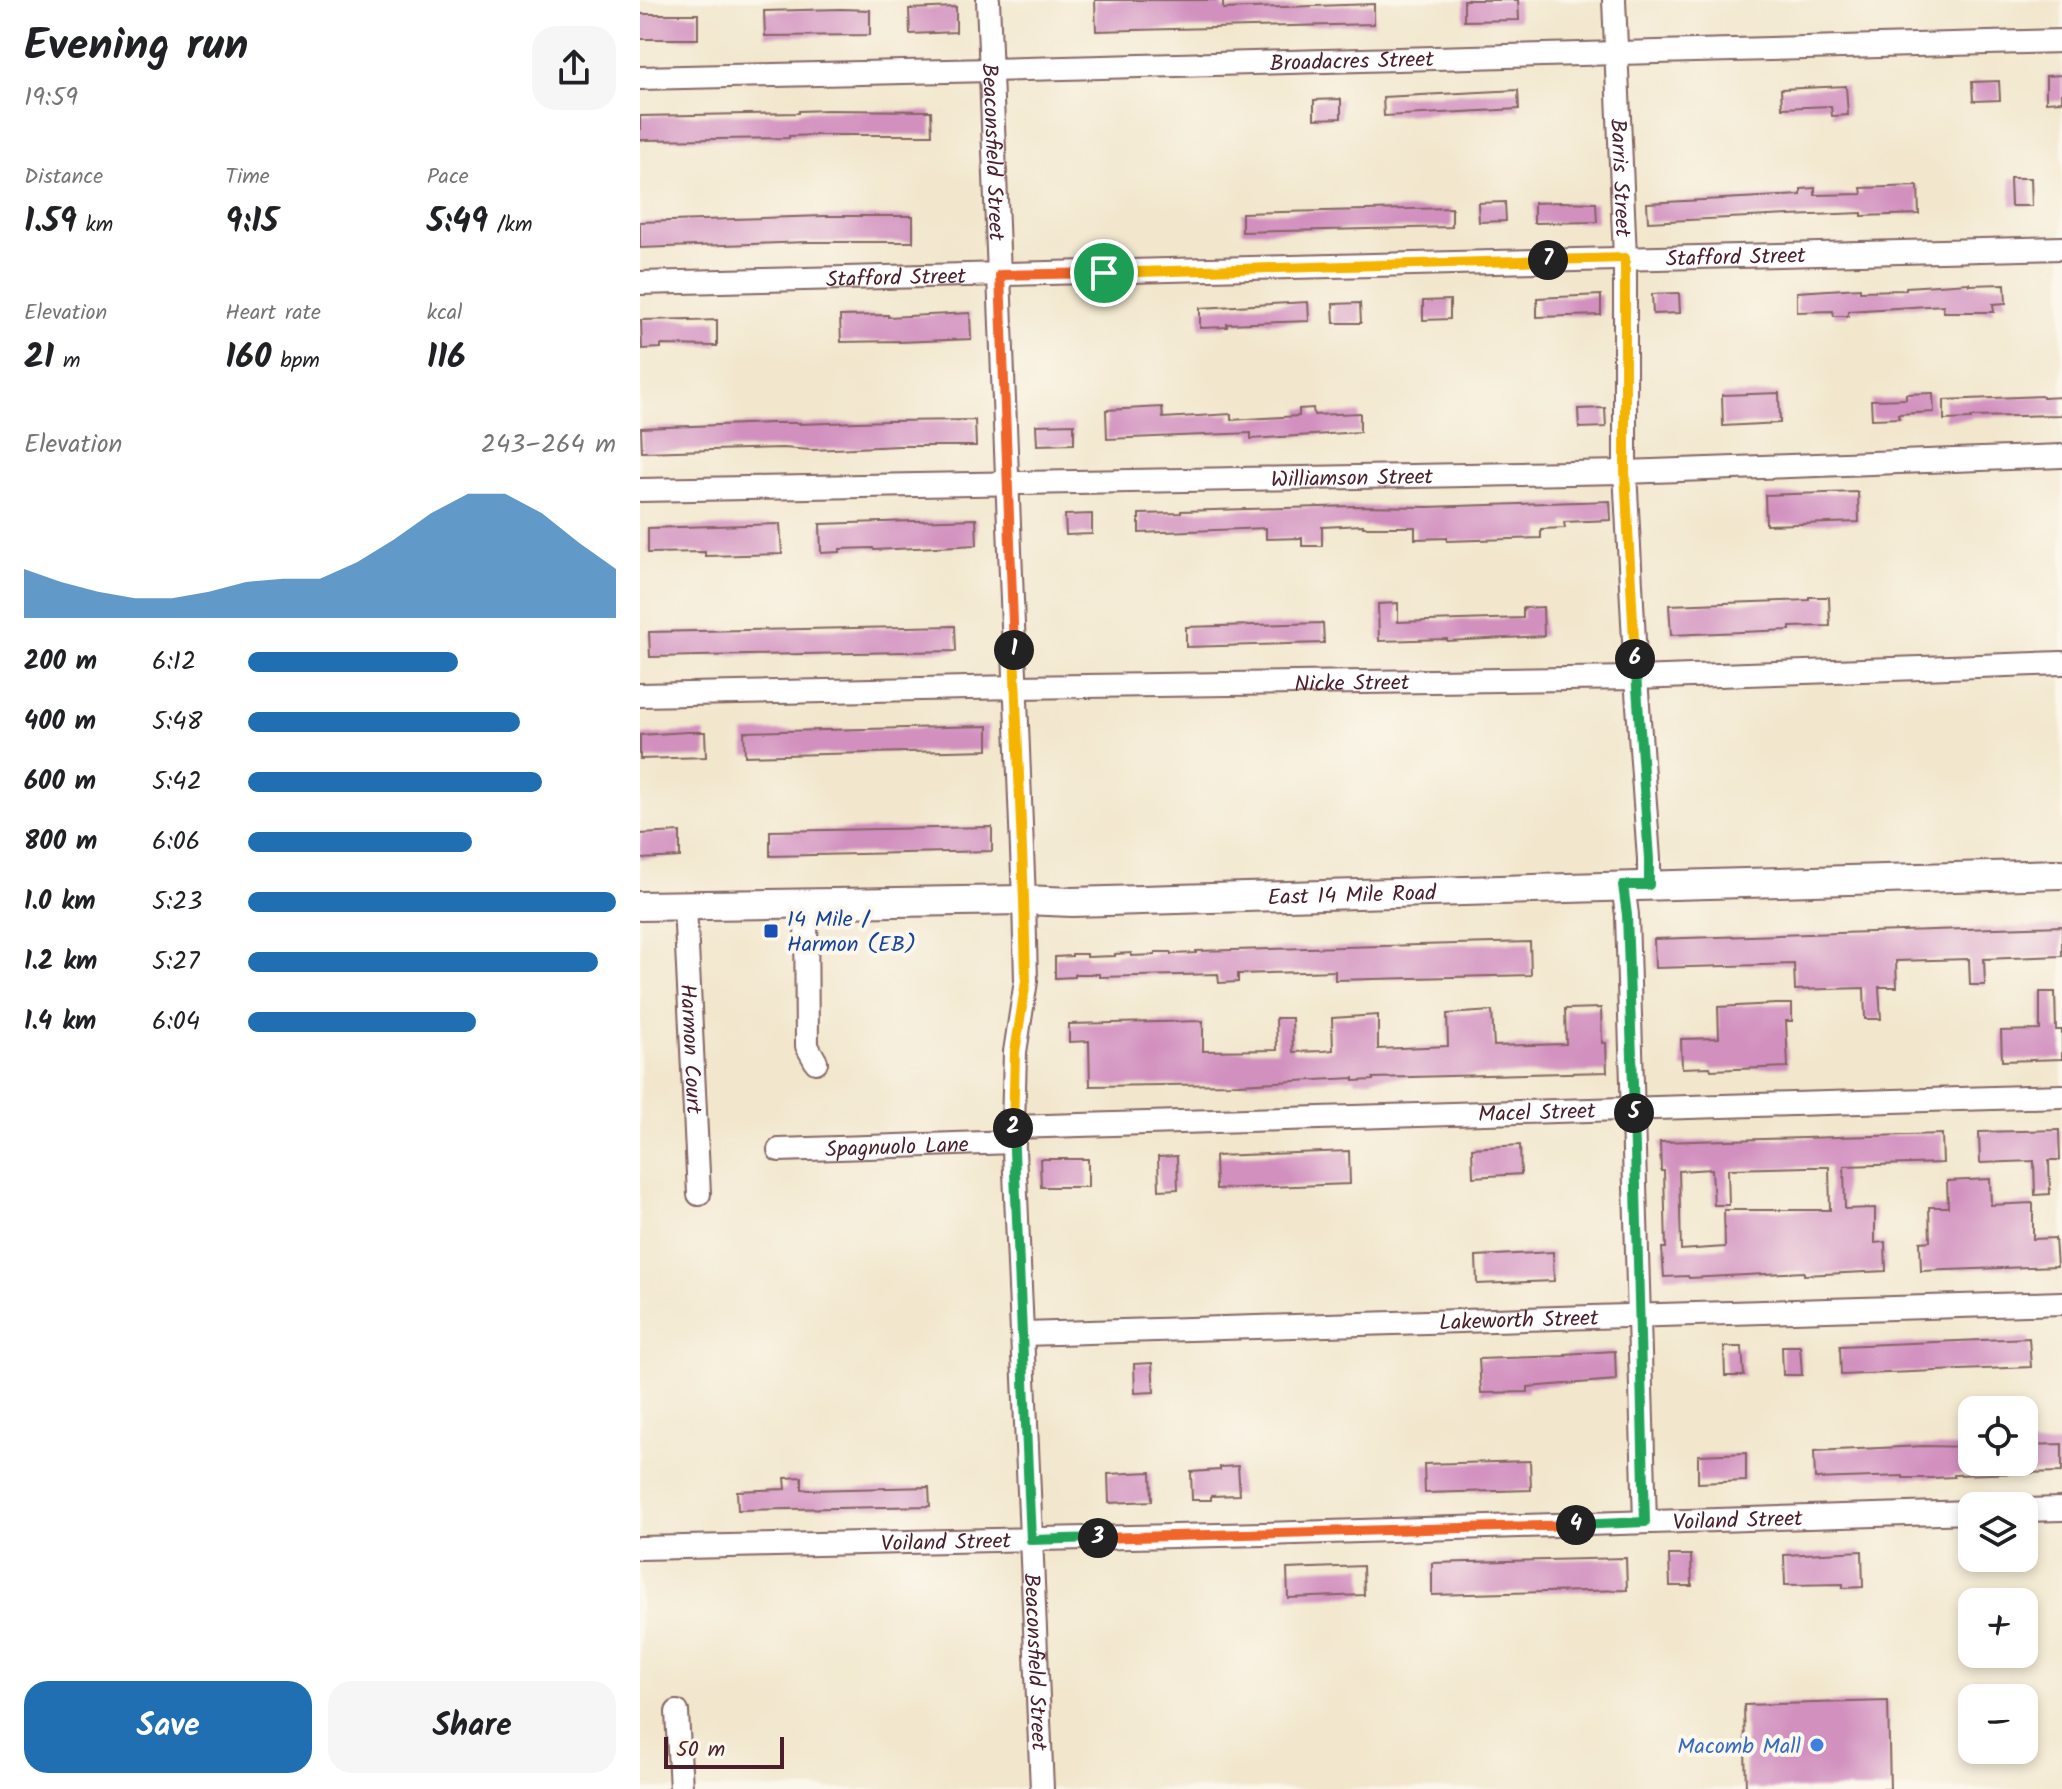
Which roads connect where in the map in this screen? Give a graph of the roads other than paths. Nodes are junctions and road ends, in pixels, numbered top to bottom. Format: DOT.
graph roads {
  1 [pos="988,0"];
  2 [pos="1614,0"];
  3 [pos="2062,41"];
  4 [pos="1616,54"];
  5 [pos="991,70"];
  6 [pos="640,78"];
  7 [pos="2062,248"];
  8 [pos="1625,258"];
  9 [pos="1000,275"];
  10 [pos="640,283"];
  11 [pos="2062,456"];
  12 [pos="1625,472"];
  13 [pos="1007,482"];
  14 [pos="640,490"];
  15 [pos="2062,663"];
  16 [pos="1636,678"];
  17 [pos="1016,687"];
  18 [pos="640,695"];
  19 [pos="2062,874"];
  20 [pos="1636,885"];
  21 [pos="1024,900"];
  22 [pos="806,903"];
  23 [pos="685,905"];
  24 [pos="640,906"];
  25 [pos="816,1062"];
  26 [pos="2062,1096"];
  27 [pos="1634,1109"];
  28 [pos="1014,1134"];
  29 [pos="779,1150"];
  30 [pos="699,1194"];
  31 [pos="2062,1303"];
  32 [pos="1640,1316"];
  33 [pos="1023,1334"];
  34 [pos="2062,1509"];
  35 [pos="2038,1510"];
  36 [pos="1958,1512"];
  37 [pos="1645,1522"];
  38 [pos="1031,1540"];
  39 [pos="640,1548"];
  40 [pos="677,1712"];
  41 [pos="681,1789"];
  42 [pos="1042,1789"];
  1 -- 5 [label="street, Beaconsfield Street"];
  2 -- 4 [label="street, Barris Street"];
  3 -- 4 [label="street, Broadacres Street"];
  4 -- 5 [label="street, Broadacres Street"];
  4 -- 8 [label="street, Barris Street"];
  5 -- 6 [label="street, Broadacres Street"];
  5 -- 9 [label="street, Beaconsfield Street"];
  7 -- 8 [label="street, Stafford Street"];
  8 -- 9 [label="street, Stafford Street"];
  8 -- 12 [label="street, Barris Street"];
  9 -- 10 [label="street, Stafford Street"];
  9 -- 13 [label="street, Beaconsfield Street"];
  11 -- 12 [label="street, Williamson Street"];
  12 -- 13 [label="street, Williamson Street"];
  12 -- 16 [label="street, Barris Street"];
  13 -- 14 [label="street, Williamson Street"];
  13 -- 17 [label="street, Beaconsfield Street"];
  15 -- 16 [label="street, Nicke Street"];
  16 -- 17 [label="street, Nicke Street"];
  16 -- 20 [label="street, Barris Street"];
  17 -- 18 [label="street, Nicke Street"];
  17 -- 21 [label="street, Beaconsfield Street"];
  19 -- 20 [label="main road, East 14 Mile Road"];
  20 -- 21 [label="main road, East 14 Mile Road"];
  20 -- 27 [label="street, Barris Street"];
  21 -- 22 [label="main road, East 14 Mile Road"];
  21 -- 28 [label="street, Beaconsfield Street"];
  22 -- 23 [label="main road, East 14 Mile Road"];
  22 -- 25 [label="street"];
  23 -- 24 [label="main road, East 14 Mile Road"];
  23 -- 30 [label="street, Harmon Court"];
  26 -- 27 [label="street, Macel Street"];
  27 -- 28 [label="street, Macel Street"];
  27 -- 32 [label="street, Barris Street"];
  28 -- 29 [label="street, Spagnuolo Lane"];
  28 -- 33 [label="street, Beaconsfield Street"];
  31 -- 32 [label="street, Lakeworth Street"];
  32 -- 33 [label="street, Lakeworth Street"];
  32 -- 37 [label="street, Barris Street"];
  33 -- 38 [label="street, Beaconsfield Street"];
  34 -- 35 [label="street"];
  36 -- 37 [label="street, Voiland Street"];
  37 -- 38 [label="street, Voiland Street"];
  38 -- 39 [label="street, Voiland Street"];
  38 -- 42 [label="street, Beaconsfield Street"];
  40 -- 41 [label="street"];
}
